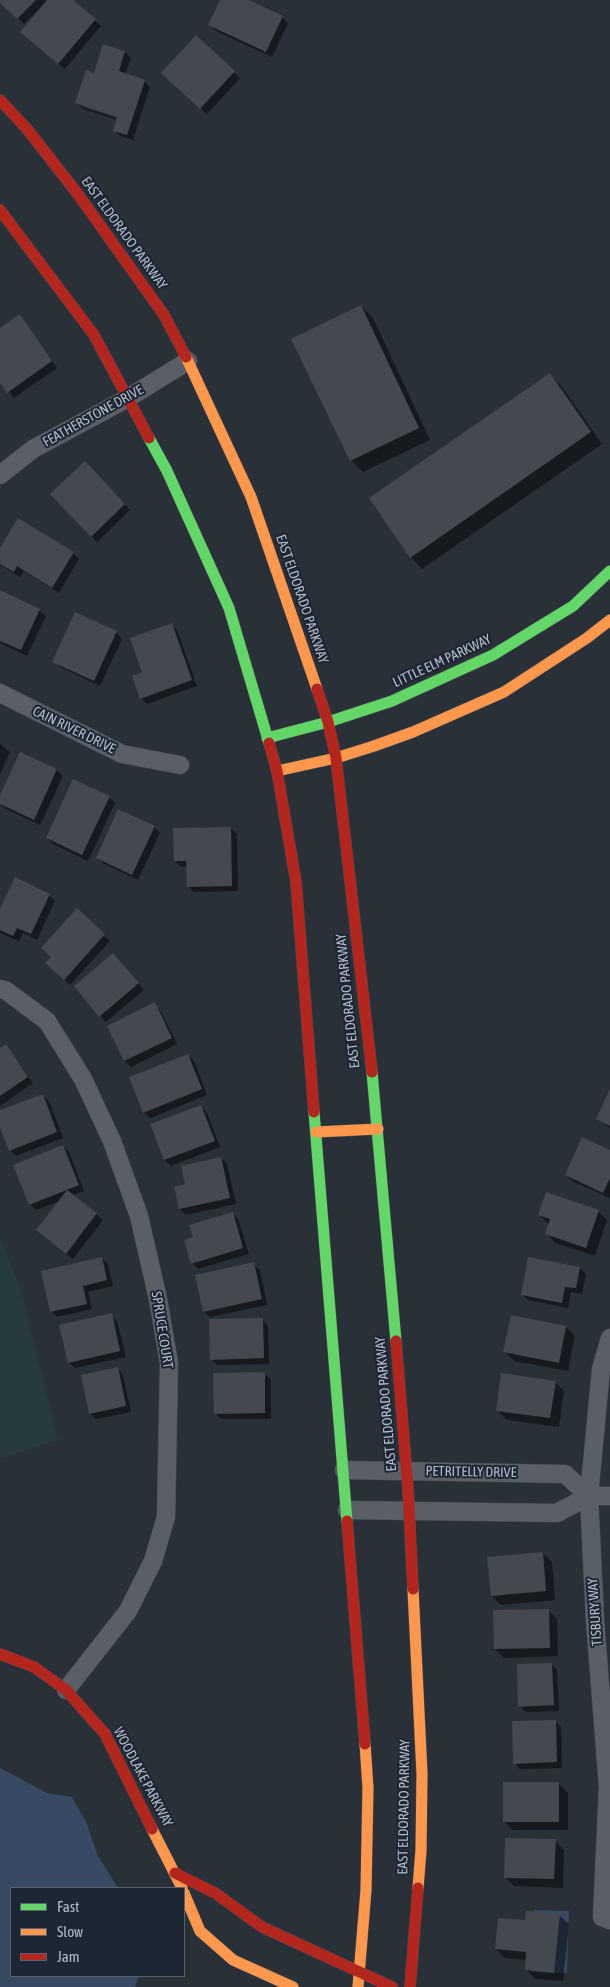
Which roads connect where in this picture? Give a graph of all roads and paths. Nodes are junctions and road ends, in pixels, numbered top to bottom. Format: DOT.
graph roads {
  1 [pos="0,100"];
  2 [pos="0,210"];
  3 [pos="188,361"];
  4 [pos="128,398"];
  5 [pos="0,475"];
  6 [pos="610,571"];
  7 [pos="610,620"];
  8 [pos="0,693"];
  9 [pos="328,722"];
  10 [pos="267,738"];
  11 [pos="336,758"];
  12 [pos="180,765"];
  13 [pos="277,771"];
  14 [pos="0,989"];
  15 [pos="378,1128"];
  16 [pos="316,1132"];
  17 [pos="610,1338"];
  18 [pos="344,1470"];
  19 [pos="407,1471"];
  20 [pos="588,1496"];
  21 [pos="610,1496"];
  22 [pos="347,1510"];
  23 [pos="409,1511"];
  24 [pos="0,1654"];
  25 [pos="66,1690"];
  26 [pos="175,1873"];
  27 [pos="182,1887"];
  28 [pos="185,1895"];
  29 [pos="606,1918"];
  30 [pos="360,1972"];
  31 [pos="293,1987"];
  32 [pos="358,1987"];
  33 [pos="392,1987"];
  34 [pos="410,1987"];
  1 -- 3 [label="main road, EAST ELDORADO PARKWAY"];
  2 -- 4 [label="main road"];
  3 -- 4 [label="street, FEATHERSTONE DRIVE"];
  3 -- 9 [label="main road, EAST ELDORADO PARKWAY"];
  4 -- 5 [label="street, FEATHERSTONE DRIVE"];
  4 -- 10 [label="main road"];
  6 -- 9 [label="main road, LITTLE ELM PARKWAY"];
  7 -- 11 [label="main road"];
  8 -- 12 [label="street, CAIN RIVER DRIVE"];
  9 -- 10 [label="main road, LITTLE ELM PARKWAY"];
  9 -- 11 [label="main road, EAST ELDORADO PARKWAY"];
  10 -- 13 [label="main road"];
  11 -- 13 [label="main road"];
  11 -- 15 [label="main road, EAST ELDORADO PARKWAY"];
  13 -- 16 [label="main road"];
  14 -- 25 [label="street, SPRUCE COURT"];
  15 -- 16 [label="main road"];
  15 -- 19 [label="main road, EAST ELDORADO PARKWAY"];
  16 -- 18 [label="main road"];
  17 -- 20 [label="street, TISBURY WAY"];
  18 -- 19 [label="street, PETRITELLY DRIVE"];
  18 -- 22 [label="main road"];
  19 -- 20 [label="street, PETRITELLY DRIVE"];
  19 -- 23 [label="main road, EAST ELDORADO PARKWAY"];
  20 -- 21 [label="street"];
  20 -- 23 [label="street"];
  20 -- 29 [label="street, TISBURY WAY"];
  22 -- 23 [label="street"];
  22 -- 30 [label="main road"];
  23 -- 34 [label="main road, EAST ELDORADO PARKWAY"];
  24 -- 25 [label="main road, WOODLAKE PARKWAY"];
  25 -- 26 [label="main road, WOODLAKE PARKWAY"];
  26 -- 27 [label="main road, WOODLAKE PARKWAY"];
  26 -- 30 [label="main road"];
  28 -- 31 [label="main road"];
  30 -- 32 [label="main road"];
  30 -- 33 [label="main road"];
}
